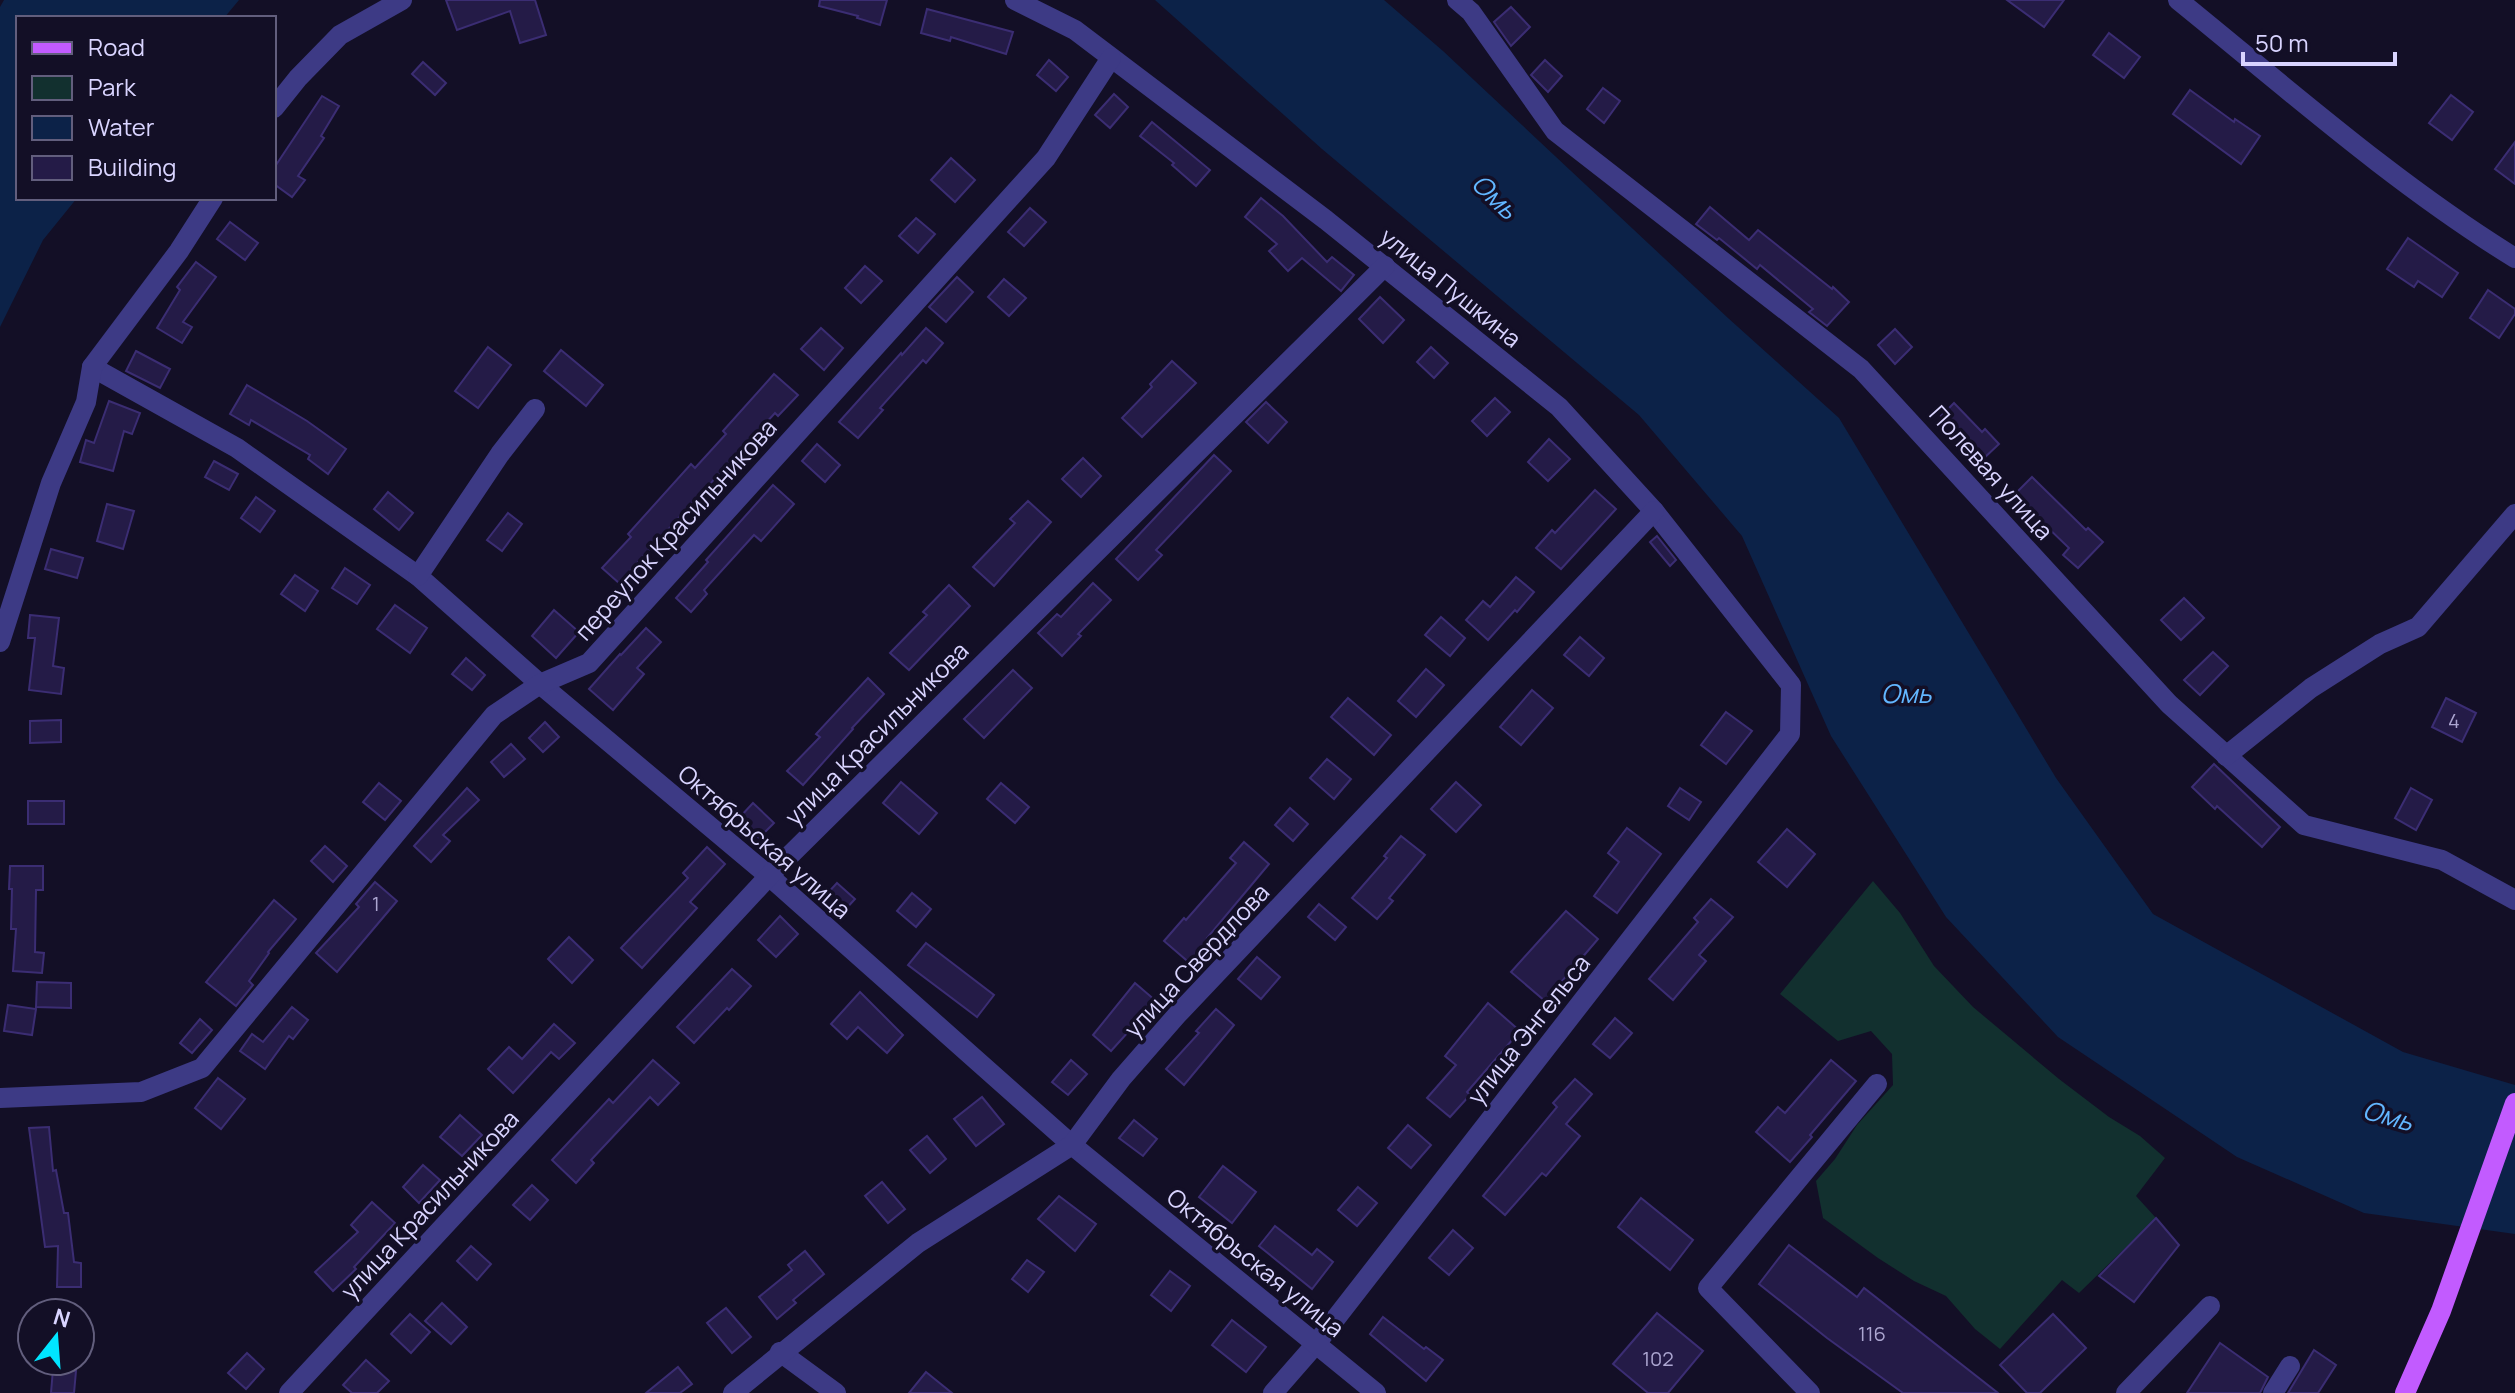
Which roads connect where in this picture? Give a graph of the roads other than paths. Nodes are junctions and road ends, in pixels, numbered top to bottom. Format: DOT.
graph roads {
  1 [pos="402,0"];
  2 [pos="1015,0"];
  3 [pos="2178,0"];
  4 [pos="1470,4"];
  5 [pos="1111,58"];
  6 [pos="276,106"];
  7 [pos="212,200"];
  8 [pos="2515,258"];
  9 [pos="1385,266"];
  10 [pos="92,367"];
  11 [pos="535,409"];
  12 [pos="1654,511"];
  13 [pos="2515,514"];
  14 [pos="418,576"];
  15 [pos="0,642"];
  16 [pos="540,684"];
  17 [pos="1791,685"];
  18 [pos="2226,756"];
  19 [pos="769,876"];
  20 [pos="2515,900"];
  21 [pos="1877,1084"];
  22 [pos="0,1098"];
  23 [pos="2515,1103"];
  24 [pos="1072,1145"];
  25 [pos="2210,1306"];
  26 [pos="1315,1345"];
  27 [pos="780,1352"];
  28 [pos="2290,1366"];
  29 [pos="289,1393"];
  30 [pos="733,1393"];
  31 [pos="836,1393"];
  32 [pos="1273,1393"];
  33 [pos="1376,1393"];
  34 [pos="1810,1393"];
  35 [pos="2126,1393"];
  36 [pos="2273,1393"];
  37 [pos="2405,1393"];
  1 -- 6 [label="street"];
  2 -- 5 [label="street, улица Пушкина"];
  3 -- 8 [label="street"];
  4 -- 18 [label="street, Полевая улица"];
  5 -- 9 [label="street, улица Пушкина"];
  5 -- 16 [label="street, переулок Красильникова"];
  7 -- 10 [label="street"];
  9 -- 12 [label="street, улица Пушкина"];
  9 -- 19 [label="street, улица Красильникова"];
  10 -- 14 [label="street, Октябрьская улица"];
  10 -- 15 [label="street"];
  11 -- 14 [label="street"];
  12 -- 17 [label="street, улица Пушкина"];
  12 -- 24 [label="street, улица Свердлова"];
  13 -- 18 [label="street"];
  14 -- 16 [label="street, Октябрьская улица"];
  16 -- 19 [label="street, Октябрьская улица"];
  16 -- 22 [label="street, переулок Красильникова"];
  17 -- 26 [label="street, улица Энгельса"];
  18 -- 20 [label="street, Полевая улица"];
  19 -- 24 [label="street, Октябрьская улица"];
  19 -- 29 [label="street, улица Красильникова"];
  21 -- 34 [label="street"];
  23 -- 37 [label="main road"];
  24 -- 26 [label="street, Октябрьская улица"];
  24 -- 27 [label="street, улица Свердлова"];
  25 -- 35 [label="street"];
  26 -- 32 [label="street, улица Энгельса"];
  26 -- 33 [label="street, Октябрьская улица"];
  27 -- 30 [label="street, улица Свердлова"];
  27 -- 31 [label="street"];
  28 -- 36 [label="street"];
}
